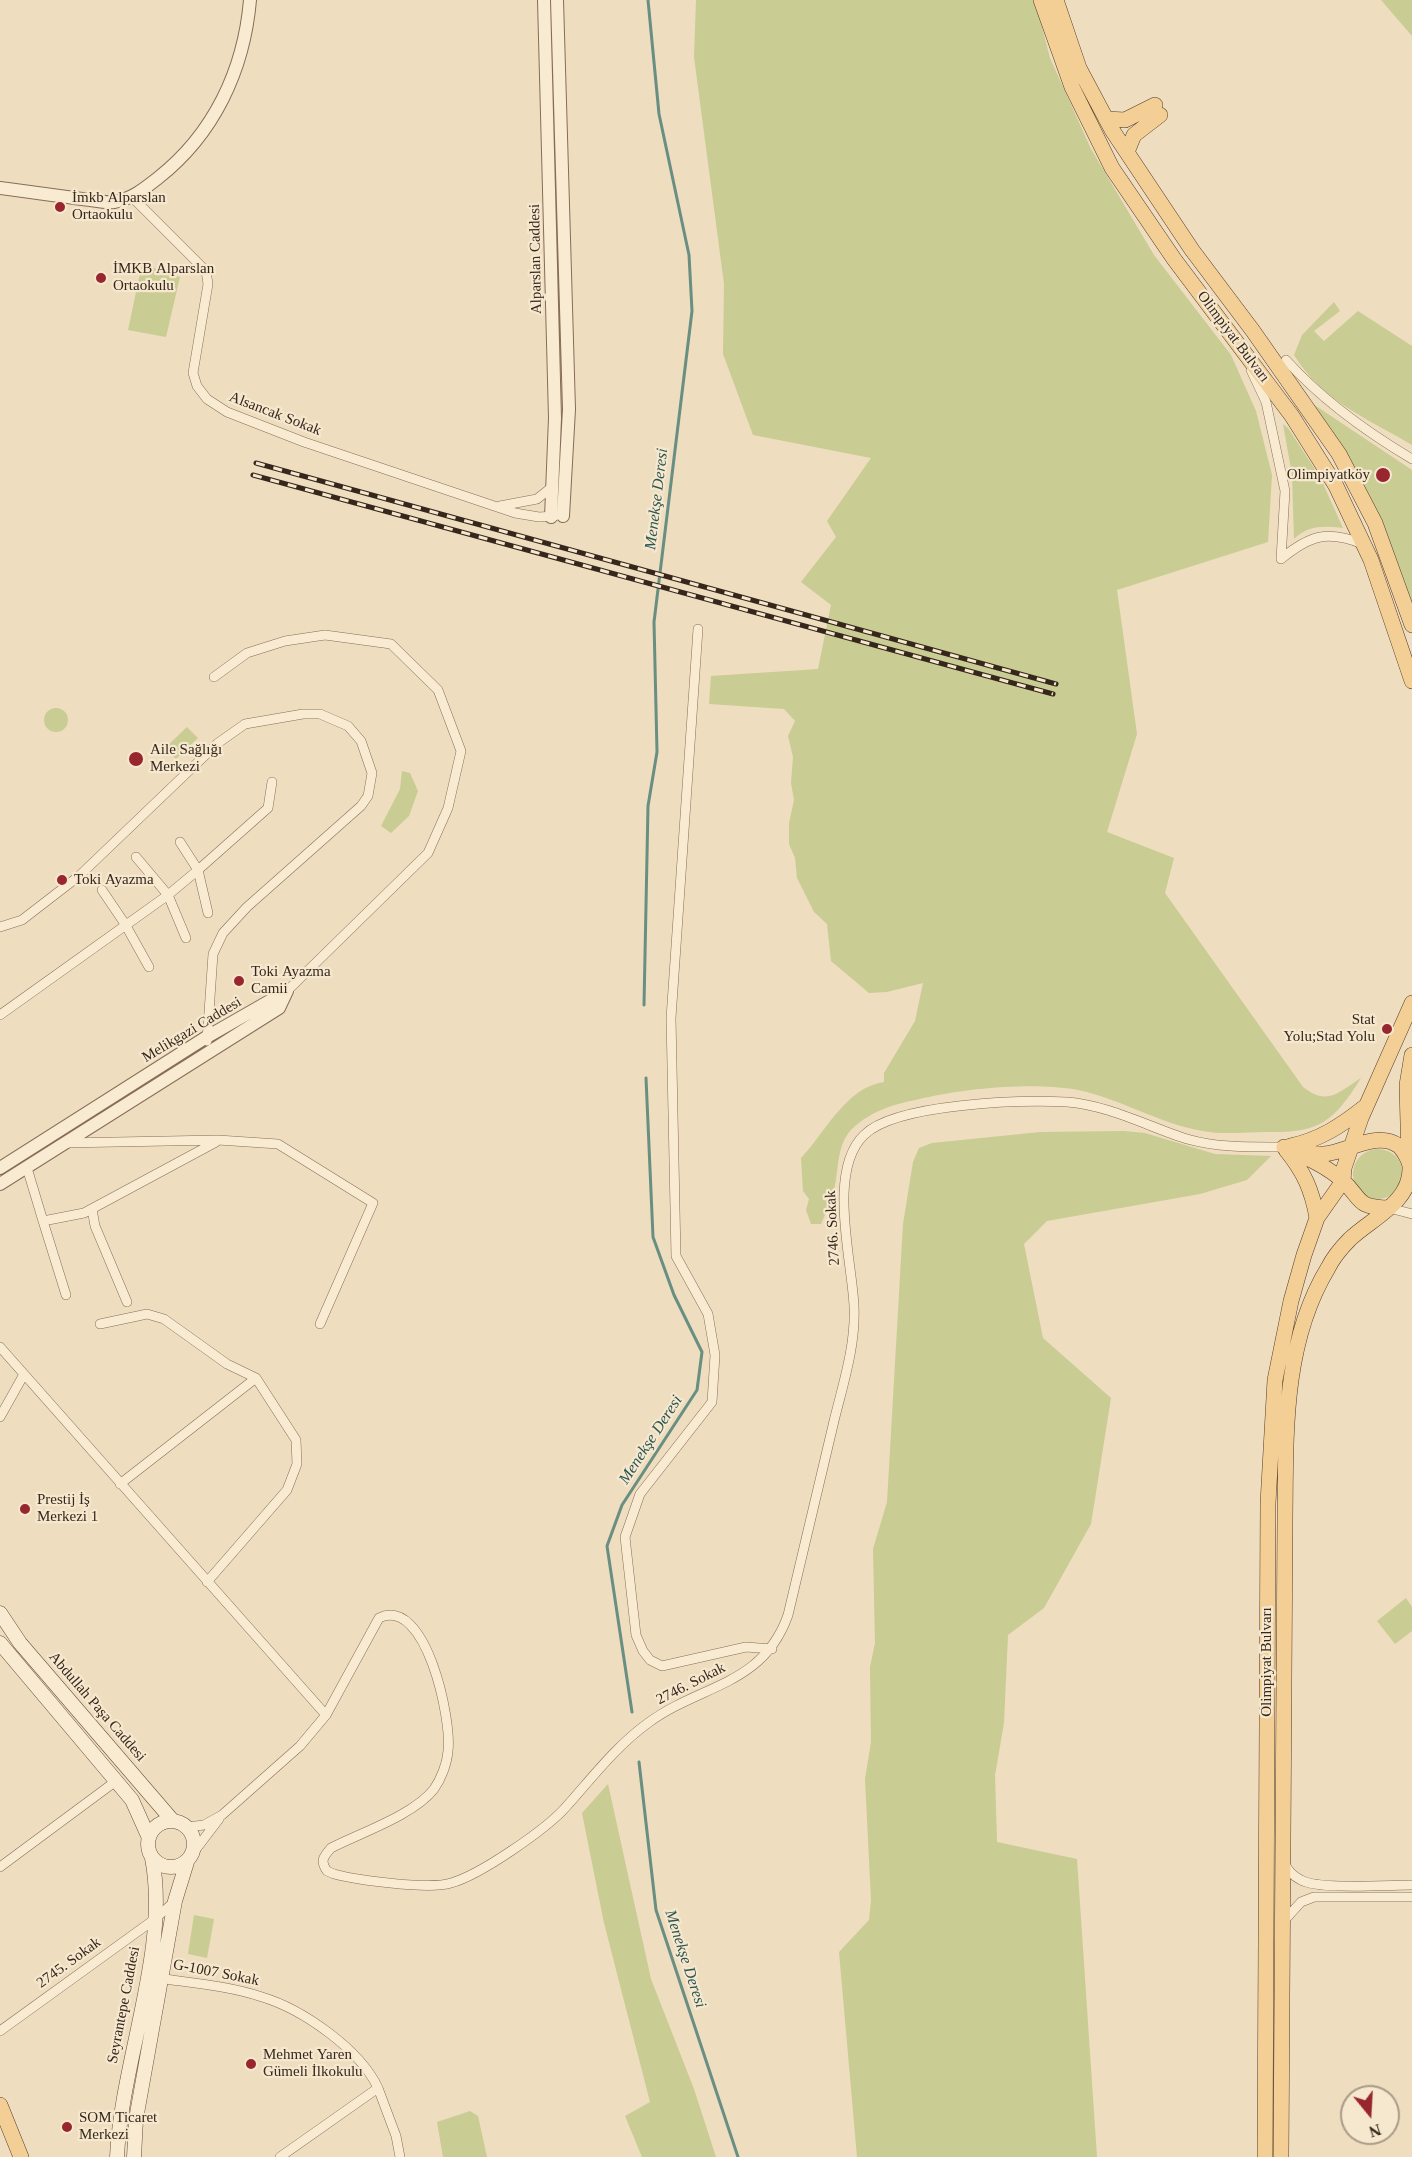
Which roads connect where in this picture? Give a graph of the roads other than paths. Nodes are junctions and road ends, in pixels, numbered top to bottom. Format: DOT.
graph roads {
  1 [pos="250,0"];
  2 [pos="544,0"];
  3 [pos="556,0"];
  4 [pos="1041,0"];
  5 [pos="1056,0"];
  6 [pos="1106,119"];
  7 [pos="1127,152"];
  8 [pos="0,188"];
  9 [pos="132,197"];
  10 [pos="1239,343"];
  11 [pos="1286,360"];
  12 [pos="1412,459"];
  13 [pos="552,487"];
  14 [pos="500,506"];
  15 [pos="557,516"];
  16 [pos="1365,545"];
  17 [pos="1412,625"];
  18 [pos="698,629"];
  19 [pos="214,677"];
  20 [pos="1412,681"];
  21 [pos="272,782"];
  22 [pos="180,842"];
  23 [pos="136,857"];
  24 [pos="198,870"];
  25 [pos="102,890"];
  26 [pos="168,895"];
  27 [pos="208,913"];
  28 [pos="125,924"];
  29 [pos="0,927"];
  30 [pos="186,938"];
  31 [pos="149,967"];
  32 [pos="287,991"];
  33 [pos="1412,1003"];
  34 [pos="2,1010"];
  35 [pos="205,1038"];
  36 [pos="212,1051"];
  37 [pos="1412,1055"];
  38 [pos="1367,1105"];
  39 [pos="57,1132"];
  40 [pos="218,1140"];
  41 [pos="66,1144"];
  42 [pos="1284,1148"];
  43 [pos="1352,1148"];
  44 [pos="1411,1166"];
  45 [pos="0,1168"];
  46 [pos="27,1168"];
  47 [pos="1343,1180"];
  48 [pos="0,1184"];
  49 [pos="1389,1208"];
  50 [pos="92,1209"];
  51 [pos="1412,1214"];
  52 [pos="1317,1218"];
  53 [pos="44,1221"];
  54 [pos="66,1295"];
  55 [pos="127,1302"];
  56 [pos="100,1324"];
  57 [pos="320,1324"];
  58 [pos="0,1347"];
  59 [pos="23,1376"];
  60 [pos="256,1378"];
  61 [pos="0,1417"];
  62 [pos="120,1484"];
  63 [pos="207,1582"];
  64 [pos="0,1613"];
  65 [pos="0,1643"];
  66 [pos="772,1648"];
  67 [pos="326,1715"];
  68 [pos="116,1781"];
  69 [pos="222,1815"];
  70 [pos="180,1824"];
  71 [pos="149,1838"];
  72 [pos="190,1857"];
  73 [pos="152,1858"];
  74 [pos="1283,1859"];
  75 [pos="0,1867"];
  76 [pos="1412,1885"];
  77 [pos="1412,1897"];
  78 [pos="175,1901"];
  79 [pos="155,1919"];
  80 [pos="1283,1922"];
  81 [pos="147,1976"];
  82 [pos="162,1978"];
  83 [pos="0,2031"];
  84 [pos="378,2088"];
  85 [pos="0,2105"];
  86 [pos="21,2157"];
  87 [pos="117,2157"];
  88 [pos="134,2157"];
  89 [pos="280,2157"];
  90 [pos="400,2157"];
  91 [pos="1265,2157"];
  92 [pos="1281,2157"];
  1 -- 9 [label="street"];
  2 -- 13 [label="street, Alparslan Caddesi"];
  3 -- 15 [label="street, Alparslan Caddesi"];
  4 -- 10 [label="main road, Olimpiyat Bulvarı"];
  5 -- 6 [label="main road, Olimpiyat Bulvarı"];
  6 -- 7 [label="main road, Olimpiyat Bulvarı"];
  6 -- 7 [label="main road"];
  7 -- 17 [label="main road, Olimpiyat Bulvarı"];
  8 -- 9 [label="street"];
  9 -- 14 [label="street, Alsancak Sokak"];
  10 -- 16 [label="main road, Olimpiyat Bulvarı"];
  10 -- 16 [label="street"];
  11 -- 12 [label="street"];
  13 -- 14 [label="street"];
  13 -- 15 [label="street, Alparslan Caddesi"];
  14 -- 15 [label="street, Alsancak Sokak"];
  16 -- 20 [label="main road, Olimpiyat Bulvarı"];
  18 -- 66 [label="street"];
  19 -- 32 [label="street"];
  21 -- 24 [label="street"];
  22 -- 24 [label="street"];
  23 -- 26 [label="street"];
  24 -- 26 [label="street"];
  24 -- 27 [label="street"];
  25 -- 28 [label="street"];
  26 -- 28 [label="street"];
  26 -- 30 [label="street"];
  28 -- 31 [label="street"];
  28 -- 34 [label="street"];
  29 -- 35 [label="street"];
  32 -- 35 [label="street, Melikgazi Caddesi"];
  32 -- 36 [label="street, Melikgazi Caddesi"];
  33 -- 38 [label="main road"];
  35 -- 36 [label="street"];
  35 -- 39 [label="street, Melikgazi Caddesi"];
  36 -- 41 [label="street, Melikgazi Caddesi"];
  37 -- 44 [label="main road"];
  38 -- 42 [label="main road"];
  38 -- 43 [label="main road"];
  39 -- 41 [label="street"];
  39 -- 45 [label="street, Melikgazi Caddesi"];
  40 -- 41 [label="street"];
  40 -- 50 [label="street"];
  40 -- 57 [label="street"];
  41 -- 46 [label="street, Melikgazi Caddesi"];
  42 -- 43 [label="main road"];
  42 -- 47 [label="main road"];
  42 -- 52 [label="main road"];
  42 -- 66 [label="street, 2746. Sokak"];
  43 -- 44 [label="main road"];
  43 -- 47 [label="main road"];
  44 -- 49 [label="main road"];
  46 -- 48 [label="street, Melikgazi Caddesi"];
  46 -- 53 [label="street"];
  47 -- 49 [label="main road"];
  47 -- 52 [label="main road, Olimpiyat Bulvarı"];
  49 -- 51 [label="street"];
  49 -- 74 [label="main road, Olimpiyat Bulvarı"];
  50 -- 53 [label="street"];
  50 -- 55 [label="street"];
  52 -- 91 [label="main road, Olimpiyat Bulvarı"];
  53 -- 54 [label="street"];
  56 -- 60 [label="street"];
  58 -- 59 [label="street"];
  59 -- 61 [label="street"];
  59 -- 62 [label="street"];
  60 -- 62 [label="street"];
  60 -- 63 [label="street"];
  62 -- 63 [label="street"];
  63 -- 67 [label="street"];
  64 -- 70 [label="main road, Abdullah Paşa Caddesi"];
  65 -- 68 [label="main road"];
  66 -- 67 [label="street, 2746. Sokak"];
  67 -- 69 [label="street, 2746. Sokak"];
  68 -- 71 [label="main road"];
  68 -- 75 [label="street"];
  69 -- 70 [label="street"];
  69 -- 72 [label="street"];
  70 -- 71 [label="main road"];
  70 -- 72 [label="main road"];
  71 -- 73 [label="main road"];
  72 -- 73 [label="main road"];
  72 -- 78 [label="main road, Seyrantepe Caddesi"];
  73 -- 79 [label="main road, Seyrantepe Caddesi"];
  74 -- 76 [label="street"];
  74 -- 80 [label="main road, Olimpiyat Bulvarı"];
  77 -- 80 [label="street"];
  78 -- 79 [label="street, 2745. Sokak"];
  78 -- 82 [label="main road, Seyrantepe Caddesi"];
  79 -- 81 [label="main road, Seyrantepe Caddesi"];
  79 -- 83 [label="street, 2745. Sokak"];
  80 -- 92 [label="main road, Olimpiyat Bulvarı"];
  81 -- 82 [label="street, G-1007 Sokak"];
  81 -- 87 [label="main road, Seyrantepe Caddesi"];
  82 -- 84 [label="street, G-1007 Sokak"];
  82 -- 88 [label="main road, Seyrantepe Caddesi"];
  84 -- 89 [label="street"];
  84 -- 90 [label="street, G-1007 Sokak"];
  85 -- 86 [label="main road"];
}
